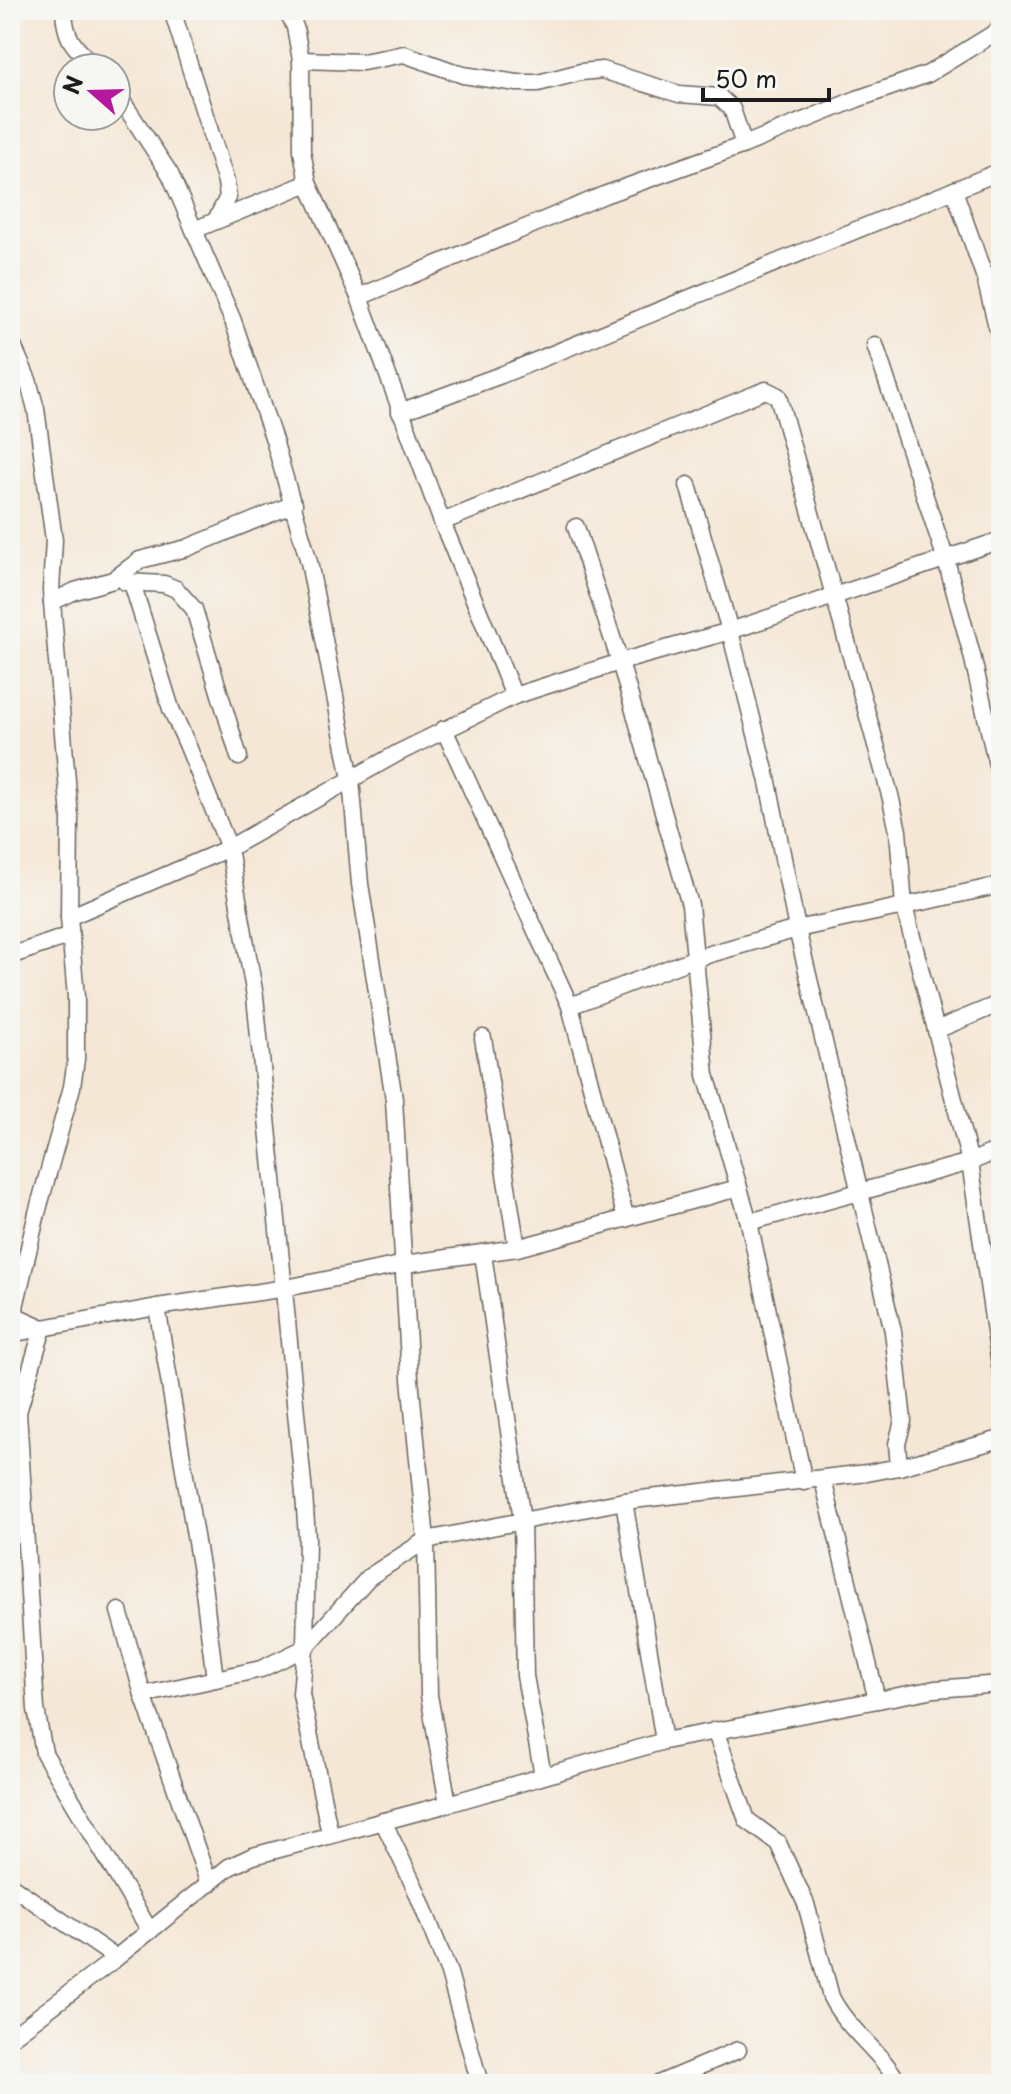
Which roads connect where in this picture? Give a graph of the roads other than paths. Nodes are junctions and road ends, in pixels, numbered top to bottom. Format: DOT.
graph roads {
  1 [pos="64,10"];
  2 [pos="172,10"];
  3 [pos="287,10"];
  4 [pos="1001,29"];
  5 [pos="80,52"];
  6 [pos="301,60"];
  7 [pos="132,116"];
  8 [pos="744,145"];
  9 [pos="1001,171"];
  10 [pos="308,183"];
  11 [pos="954,190"];
  12 [pos="216,220"];
  13 [pos="194,230"];
  14 [pos="993,276"];
  15 [pos="359,297"];
  16 [pos="10,339"];
  17 [pos="1001,343"];
  18 [pos="875,345"];
  19 [pos="400,412"];
  20 [pos="688,485"];
  21 [pos="294,504"];
  22 [pos="442,522"];
  23 [pos="576,527"];
  24 [pos="1001,540"];
  25 [pos="946,560"];
  26 [pos="51,580"];
  27 [pos="113,580"];
  28 [pos="132,583"];
  29 [pos="75,591"];
  30 [pos="836,597"];
  31 [pos="52,602"];
  32 [pos="730,631"];
  33 [pos="620,662"];
  34 [pos="514,696"];
  35 [pos="444,729"];
  36 [pos="239,757"];
  37 [pos="351,779"];
  38 [pos="1001,783"];
  39 [pos="229,848"];
  40 [pos="1001,885"];
  41 [pos="904,906"];
  42 [pos="69,917"];
  43 [pos="797,929"];
  44 [pos="71,935"];
  45 [pos="10,956"];
  46 [pos="693,959"];
  47 [pos="1001,1003"];
  48 [pos="570,1006"];
  49 [pos="936,1030"];
  50 [pos="483,1038"];
  51 [pos="1001,1149"];
  52 [pos="970,1162"];
  53 [pos="738,1188"];
  54 [pos="860,1193"];
  55 [pos="626,1219"];
  56 [pos="749,1222"];
  57 [pos="517,1248"];
  58 [pos="483,1254"];
  59 [pos="405,1264"];
  60 [pos="286,1288"];
  61 [pos="157,1307"];
  62 [pos="43,1328"];
  63 [pos="10,1334"];
  64 [pos="1001,1372"];
  65 [pos="1001,1439"];
  66 [pos="899,1467"];
  67 [pos="823,1480"];
  68 [pos="804,1482"];
  69 [pos="624,1501"];
  70 [pos="522,1520"];
  71 [pos="426,1540"];
  72 [pos="119,1611"];
  73 [pos="305,1648"];
  74 [pos="215,1679"];
  75 [pos="1001,1684"];
  76 [pos="143,1695"];
  77 [pos="877,1700"];
  78 [pos="715,1730"];
  79 [pos="664,1741"];
  80 [pos="543,1776"];
  81 [pos="448,1804"];
  82 [pos="383,1821"];
  83 [pos="330,1834"];
  84 [pos="209,1884"];
  85 [pos="10,1885"];
  86 [pos="150,1931"];
  87 [pos="116,1958"];
  88 [pos="14,2029"];
  89 [pos="738,2050"];
  90 [pos="1001,2081"];
  91 [pos="480,2084"];
  92 [pos="658,2084"];
  93 [pos="899,2084"];
  94 [pos="994,2084"];
  1 -- 5 [label="street"];
  2 -- 12 [label="street"];
  3 -- 6 [label="street"];
  4 -- 8 [label="street"];
  6 -- 8 [label="street"];
  6 -- 10 [label="street"];
  7 -- 13 [label="street"];
  8 -- 15 [label="street"];
  9 -- 11 [label="street"];
  10 -- 12 [label="street"];
  10 -- 15 [label="street"];
  11 -- 14 [label="street"];
  11 -- 19 [label="street"];
  12 -- 13 [label="street"];
  13 -- 21 [label="street"];
  14 -- 17 [label="street"];
  15 -- 19 [label="street"];
  16 -- 26 [label="street"];
  18 -- 25 [label="street"];
  19 -- 22 [label="street"];
  20 -- 32 [label="street"];
  21 -- 27 [label="street"];
  21 -- 37 [label="street"];
  22 -- 30 [label="street"];
  22 -- 34 [label="street"];
  23 -- 33 [label="street"];
  24 -- 25 [label="street"];
  25 -- 30 [label="street"];
  25 -- 38 [label="street"];
  26 -- 29 [label="street"];
  26 -- 31 [label="street"];
  27 -- 28 [label="street"];
  27 -- 29 [label="street"];
  28 -- 36 [label="street"];
  28 -- 39 [label="street"];
  29 -- 31 [label="street"];
  30 -- 32 [label="street"];
  30 -- 41 [label="street"];
  31 -- 42 [label="street"];
  32 -- 33 [label="street"];
  32 -- 43 [label="street"];
  33 -- 34 [label="street"];
  33 -- 46 [label="street"];
  34 -- 35 [label="street"];
  35 -- 37 [label="street"];
  35 -- 48 [label="street"];
  37 -- 39 [label="street"];
  37 -- 59 [label="street"];
  39 -- 42 [label="street"];
  39 -- 60 [label="street"];
  40 -- 41 [label="street"];
  41 -- 43 [label="street"];
  41 -- 49 [label="street"];
  42 -- 44 [label="street"];
  43 -- 46 [label="street"];
  43 -- 54 [label="street"];
  44 -- 45 [label="street"];
  44 -- 62 [label="street"];
  46 -- 48 [label="street"];
  46 -- 53 [label="street"];
  47 -- 49 [label="street"];
  48 -- 55 [label="street"];
  49 -- 52 [label="street"];
  50 -- 57 [label="street"];
  51 -- 52 [label="street"];
  52 -- 54 [label="street"];
  52 -- 64 [label="street"];
  53 -- 55 [label="street"];
  53 -- 56 [label="street"];
  54 -- 56 [label="street"];
  54 -- 66 [label="street"];
  55 -- 57 [label="street"];
  56 -- 68 [label="street"];
  57 -- 58 [label="street"];
  58 -- 59 [label="street"];
  58 -- 70 [label="street"];
  59 -- 60 [label="street"];
  59 -- 71 [label="street"];
  60 -- 61 [label="street"];
  60 -- 73 [label="street"];
  61 -- 62 [label="street"];
  61 -- 74 [label="street"];
  62 -- 63 [label="street"];
  62 -- 86 [label="street"];
  65 -- 66 [label="street"];
  66 -- 67 [label="street"];
  67 -- 68 [label="street"];
  67 -- 77 [label="street"];
  68 -- 69 [label="street"];
  69 -- 70 [label="street"];
  69 -- 79 [label="street"];
  70 -- 71 [label="street"];
  70 -- 80 [label="street"];
  71 -- 73 [label="street"];
  71 -- 81 [label="street"];
  72 -- 76 [label="street"];
  73 -- 74 [label="street"];
  73 -- 83 [label="street"];
  74 -- 76 [label="street"];
  75 -- 77 [label="street"];
  76 -- 84 [label="street"];
  77 -- 78 [label="street"];
  78 -- 79 [label="street"];
  78 -- 93 [label="street"];
  79 -- 80 [label="street"];
  80 -- 81 [label="street"];
  81 -- 82 [label="street"];
  82 -- 83 [label="street"];
  82 -- 91 [label="street"];
  83 -- 84 [label="street"];
  84 -- 86 [label="street"];
  85 -- 87 [label="street"];
  86 -- 87 [label="street"];
  87 -- 88 [label="street"];
  89 -- 92 [label="street"];
  90 -- 94 [label="street"];
}
